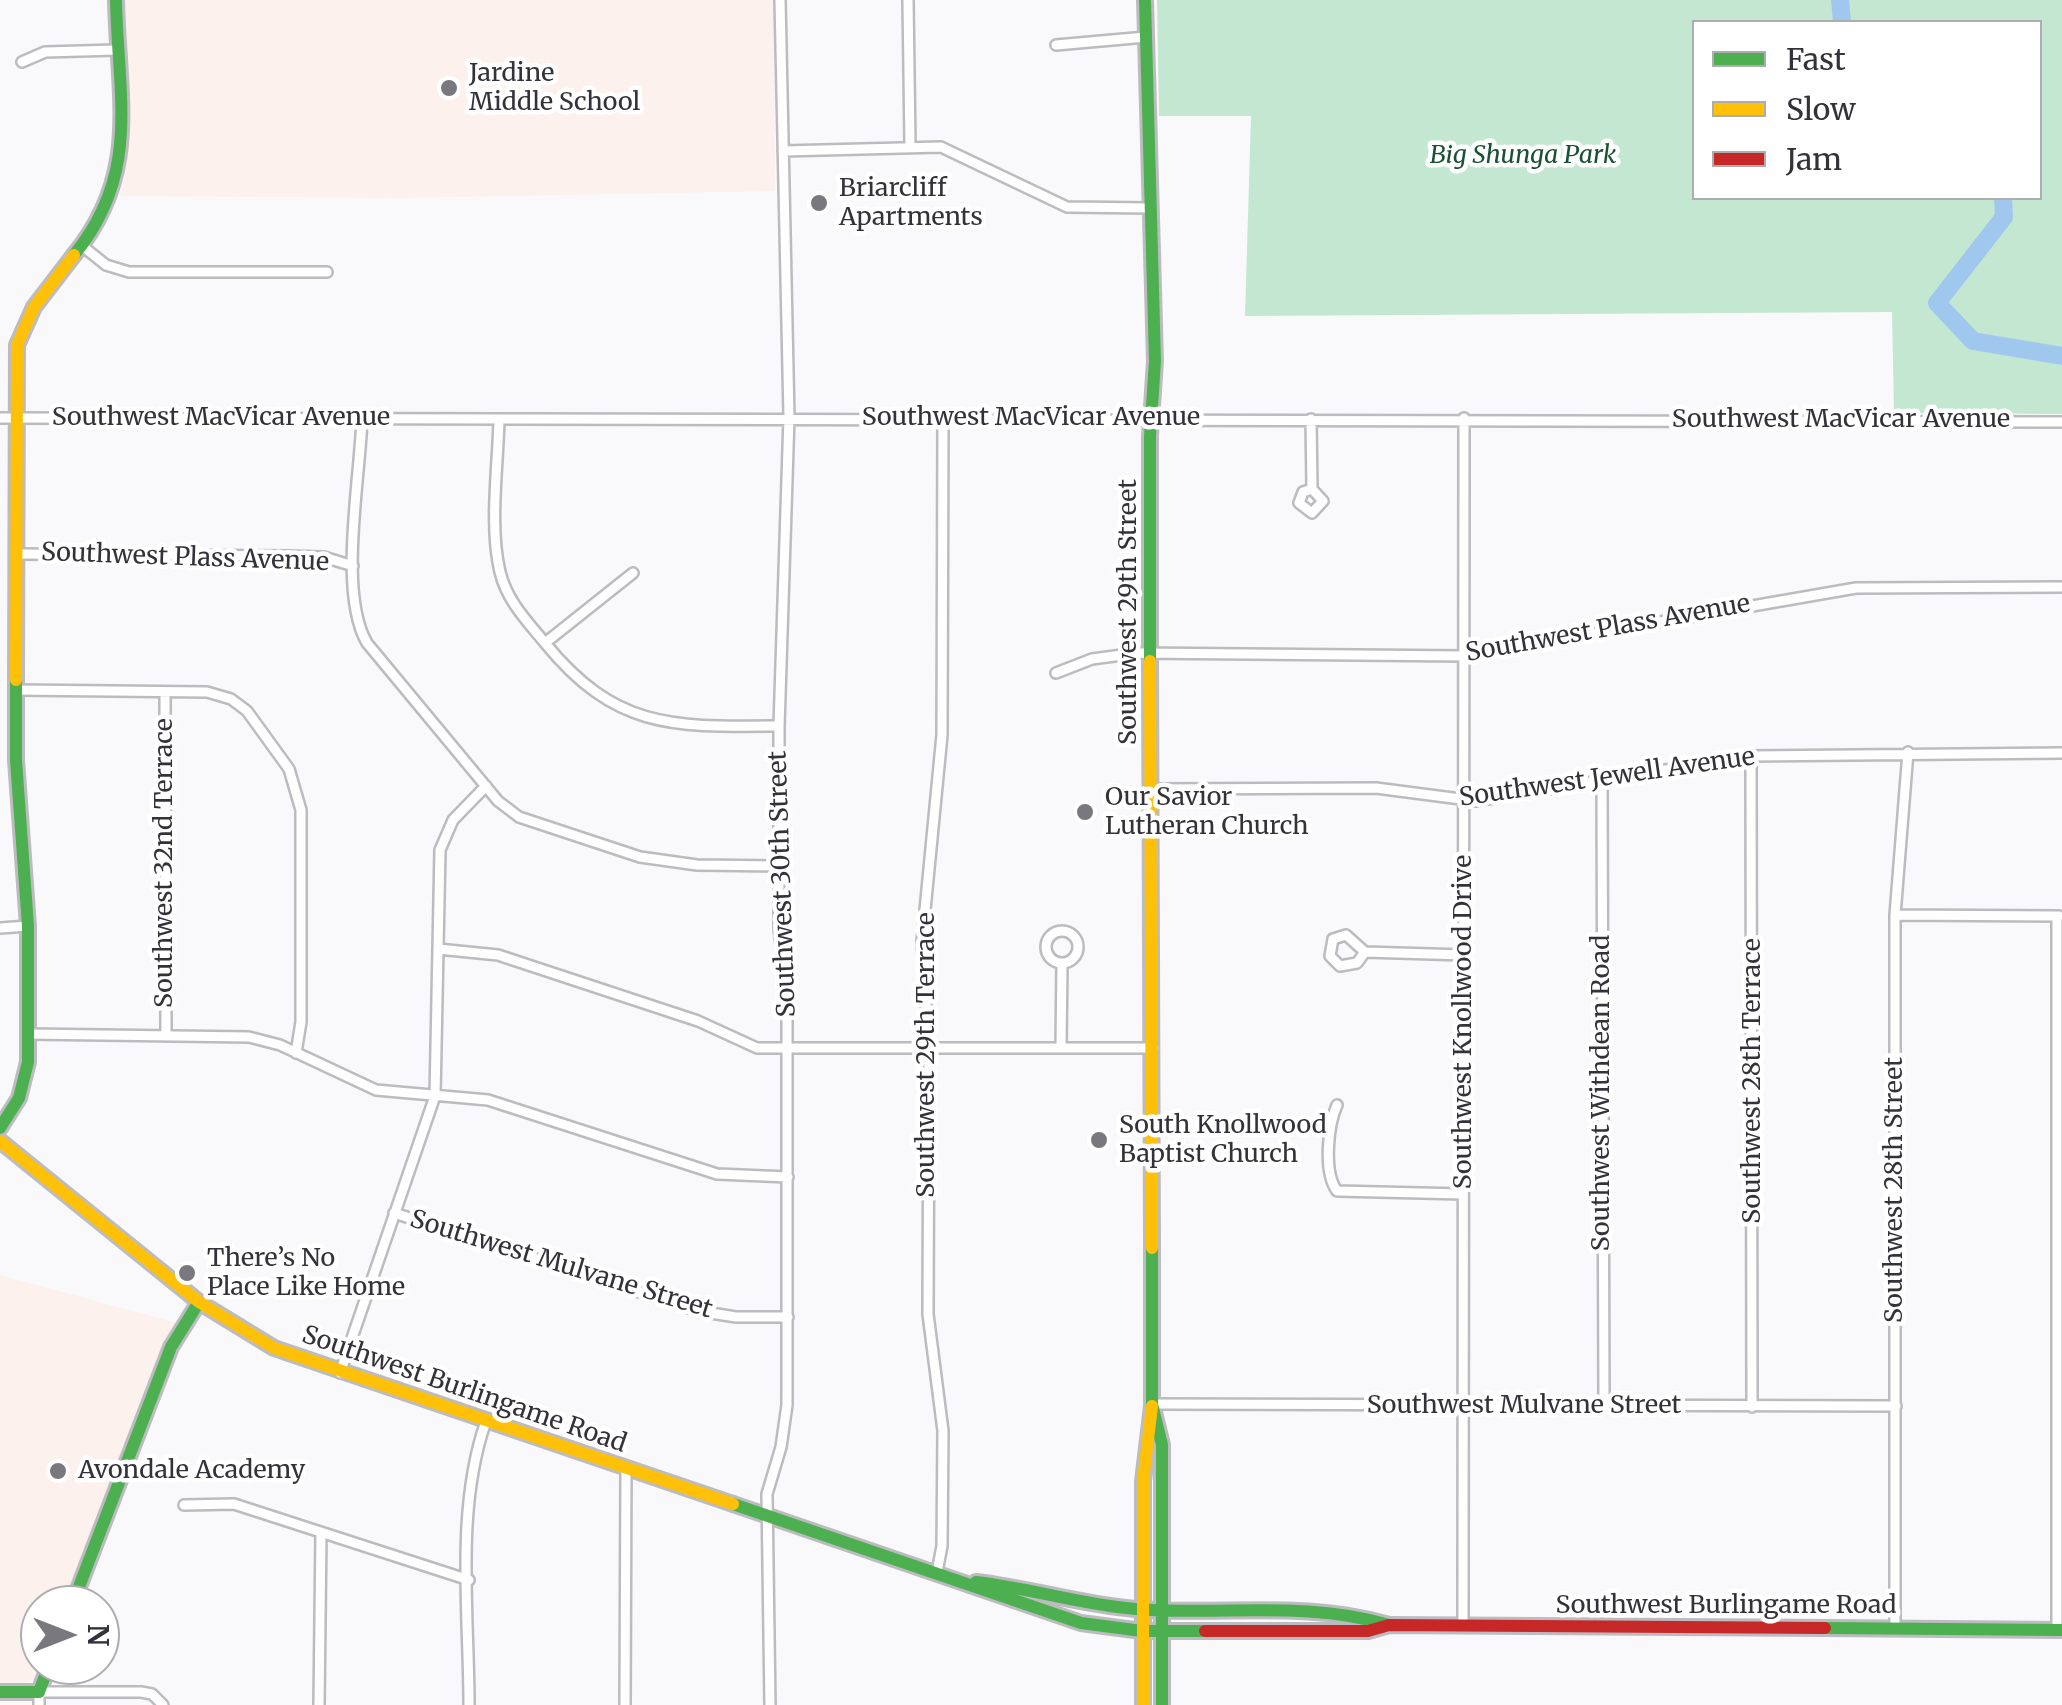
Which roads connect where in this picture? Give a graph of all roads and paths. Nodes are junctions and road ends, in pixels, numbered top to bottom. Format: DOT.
graph roads {
  1 [pos="116,0"];
  2 [pos="780,0"];
  3 [pos="908,0"];
  4 [pos="1145,0"];
  5 [pos="1146,38"];
  6 [pos="1056,45"];
  7 [pos="116,50"];
  8 [pos="22,62"];
  9 [pos="910,144"];
  10 [pos="783,151"];
  11 [pos="1149,208"];
  12 [pos="81,245"];
  13 [pos="327,272"];
  14 [pos="789,417"];
  15 [pos="1152,417"];
  16 [pos="0,418"];
  17 [pos="16,418"];
  18 [pos="362,418"];
  19 [pos="943,418"];
  20 [pos="1464,418"];
  21 [pos="499,419"];
  22 [pos="1311,419"];
  23 [pos="2062,422"];
  24 [pos="1312,489"];
  25 [pos="17,554"];
  26 [pos="353,566"];
  27 [pos="632,573"];
  28 [pos="2062,587"];
  29 [pos="545,644"];
  30 [pos="1153,653"];
  31 [pos="1464,656"];
  32 [pos="1056,674"];
  33 [pos="16,690"];
  34 [pos="165,692"];
  35 [pos="778,726"];
  36 [pos="1908,752"];
  37 [pos="2062,753"];
  38 [pos="1752,756"];
  39 [pos="1602,780"];
  40 [pos="486,786"];
  41 [pos="1153,789"];
  42 [pos="1464,801"];
  43 [pos="779,866"];
  44 [pos="1894,915"];
  45 [pos="2059,916"];
  46 [pos="28,926"];
  47 [pos="0,928"];
  48 [pos="438,949"];
  49 [pos="1364,952"];
  50 [pos="1464,955"];
  51 [pos="1062,963"];
  52 [pos="28,1034"];
  53 [pos="166,1035"];
  54 [pos="1061,1047"];
  55 [pos="1153,1048"];
  56 [pos="787,1049"];
  57 [pos="929,1049"];
  58 [pos="296,1052"];
  59 [pos="435,1096"];
  60 [pos="1337,1105"];
  61 [pos="0,1128"];
  62 [pos="0,1141"];
  63 [pos="788,1177"];
  64 [pos="2060,1180"];
  65 [pos="1464,1194"];
  66 [pos="394,1213"];
  67 [pos="199,1302"];
  68 [pos="788,1317"];
  69 [pos="340,1374"];
  70 [pos="1152,1404"];
  71 [pos="1463,1406"];
  72 [pos="1604,1406"];
  73 [pos="1752,1406"];
  74 [pos="1896,1406"];
  75 [pos="486,1421"];
  76 [pos="626,1468"];
  77 [pos="184,1505"];
  78 [pos="769,1516"];
  79 [pos="321,1532"];
  80 [pos="937,1572"];
  81 [pos="469,1580"];
  82 [pos="967,1582"];
  83 [pos="80,1585"];
  84 [pos="1141,1609"];
  85 [pos="1162,1610"];
  86 [pos="1389,1625"];
  87 [pos="1463,1626"];
  88 [pos="1895,1629"];
  89 [pos="1162,1630"];
  90 [pos="2060,1630"];
  91 [pos="1142,1631"];
  92 [pos="0,1692"];
  93 [pos="39,1698"];
  94 [pos="160,1701"];
  95 [pos="319,1705"];
  96 [pos="469,1705"];
  97 [pos="625,1705"];
  98 [pos="770,1705"];
  99 [pos="1143,1705"];
  100 [pos="1162,1705"];
  1 -- 7 [label="main road"];
  2 -- 10 [label="street, Southwest 30th Street"];
  3 -- 9 [label="street"];
  4 -- 5 [label="main road, Southwest 29th Street"];
  5 -- 6 [label="street"];
  5 -- 11 [label="main road, Southwest 29th Street"];
  7 -- 8 [label="street"];
  7 -- 12 [label="main road"];
  9 -- 10 [label="street"];
  9 -- 11 [label="street"];
  10 -- 14 [label="street, Southwest 30th Street"];
  11 -- 15 [label="main road, Southwest 29th Street"];
  12 -- 13 [label="street"];
  12 -- 17 [label="main road"];
  14 -- 19 [label="street, Southwest MacVicar Avenue"];
  14 -- 21 [label="street, Southwest MacVicar Avenue"];
  14 -- 35 [label="street, Southwest 30th Street"];
  15 -- 19 [label="street, Southwest MacVicar Avenue"];
  15 -- 22 [label="street, Southwest MacVicar Avenue"];
  15 -- 30 [label="main road, Southwest 29th Street"];
  16 -- 17 [label="street, Southwest MacVicar Avenue"];
  17 -- 18 [label="street, Southwest MacVicar Avenue"];
  17 -- 25 [label="main road"];
  18 -- 21 [label="street, Southwest MacVicar Avenue"];
  18 -- 26 [label="street"];
  19 -- 57 [label="street, Southwest 29th Terrace"];
  20 -- 22 [label="street, Southwest MacVicar Avenue"];
  20 -- 23 [label="street, Southwest MacVicar Avenue"];
  20 -- 31 [label="street, Southwest Knollwood Drive"];
  21 -- 29 [label="street"];
  22 -- 24 [label="street"];
  25 -- 26 [label="street, Southwest Plass Avenue"];
  25 -- 33 [label="main road"];
  26 -- 40 [label="street"];
  27 -- 29 [label="street"];
  28 -- 31 [label="street, Southwest Plass Avenue"];
  29 -- 35 [label="street"];
  30 -- 31 [label="street, Southwest Plass Avenue"];
  30 -- 32 [label="street, Southwest Plass Avenue"];
  30 -- 41 [label="main road, Southwest 29th Street"];
  31 -- 42 [label="street, Southwest Knollwood Drive"];
  33 -- 34 [label="street"];
  33 -- 46 [label="main road"];
  34 -- 53 [label="street, Southwest 32nd Terrace"];
  34 -- 58 [label="street"];
  35 -- 43 [label="street, Southwest 30th Street"];
  36 -- 37 [label="street, Southwest Jewell Avenue"];
  36 -- 38 [label="street, Southwest Jewell Avenue"];
  36 -- 44 [label="street, Southwest 28th Street"];
  38 -- 39 [label="street, Southwest Jewell Avenue"];
  38 -- 73 [label="street, Southwest 28th Terrace"];
  39 -- 42 [label="street, Southwest Jewell Avenue"];
  39 -- 72 [label="street, Southwest Withdean Road"];
  40 -- 43 [label="street"];
  40 -- 48 [label="street"];
  41 -- 42 [label="street, Southwest Jewell Avenue"];
  41 -- 55 [label="main road, Southwest 29th Street"];
  42 -- 50 [label="street, Southwest Knollwood Drive"];
  43 -- 56 [label="street, Southwest 30th Street"];
  44 -- 45 [label="street"];
  44 -- 74 [label="street, Southwest 28th Street"];
  45 -- 64 [label="street"];
  46 -- 47 [label="street"];
  46 -- 52 [label="main road"];
  48 -- 56 [label="street"];
  48 -- 59 [label="street"];
  49 -- 50 [label="street"];
  50 -- 65 [label="street, Southwest Knollwood Drive"];
  51 -- 54 [label="street"];
  52 -- 53 [label="street"];
  52 -- 61 [label="main road"];
  53 -- 58 [label="street"];
  54 -- 55 [label="street"];
  54 -- 57 [label="street"];
  55 -- 70 [label="main road, Southwest 29th Street"];
  56 -- 57 [label="street"];
  56 -- 63 [label="street, Southwest 30th Street"];
  57 -- 80 [label="street, Southwest 29th Terrace"];
  58 -- 59 [label="street"];
  59 -- 63 [label="street"];
  59 -- 66 [label="street"];
  60 -- 65 [label="street"];
  62 -- 67 [label="main road, Southwest Burlingame Road"];
  63 -- 68 [label="street, Southwest 30th Street"];
  64 -- 90 [label="street"];
  65 -- 71 [label="street, Southwest Knollwood Drive"];
  66 -- 68 [label="street, Southwest Mulvane Street"];
  66 -- 69 [label="street"];
  67 -- 69 [label="main road, Southwest Burlingame Road"];
  67 -- 83 [label="main road"];
  68 -- 78 [label="street, Southwest 30th Street"];
  69 -- 75 [label="main road, Southwest Burlingame Road"];
  70 -- 71 [label="street, Southwest Mulvane Street"];
  70 -- 84 [label="main road, Southwest 29th Street"];
  70 -- 85 [label="main road, Southwest 29th Street"];
  71 -- 72 [label="street, Southwest Mulvane Street"];
  71 -- 87 [label="street, Southwest Knollwood Drive"];
  72 -- 73 [label="street, Southwest Mulvane Street"];
  73 -- 74 [label="street, Southwest Mulvane Street"];
  74 -- 88 [label="street, Southwest 28th Street"];
  75 -- 76 [label="main road, Southwest Burlingame Road"];
  75 -- 81 [label="street"];
  76 -- 78 [label="main road, Southwest Burlingame Road"];
  76 -- 97 [label="street"];
  77 -- 79 [label="street"];
  78 -- 80 [label="main road, Southwest Burlingame Road"];
  78 -- 98 [label="street, Southwest 30th Street"];
  79 -- 81 [label="street"];
  79 -- 95 [label="street"];
  80 -- 82 [label="main road, Southwest Burlingame Road"];
  81 -- 96 [label="street"];
  82 -- 84 [label="main road, Southwest Burlingame Road"];
  82 -- 91 [label="main road, Southwest Burlingame Road"];
  84 -- 85 [label="main road, Southwest Burlingame Road"];
  84 -- 91 [label="main road, Southwest 29th Street"];
  85 -- 86 [label="main road, Southwest Burlingame Road"];
  85 -- 89 [label="main road, Southwest 29th Street"];
  86 -- 87 [label="main road, Southwest Burlingame Road"];
  86 -- 89 [label="main road, Southwest Burlingame Road"];
  87 -- 88 [label="main road, Southwest Burlingame Road"];
  88 -- 90 [label="main road, Southwest Burlingame Road"];
  89 -- 91 [label="main road, Southwest Burlingame Road"];
  89 -- 100 [label="main road, Southwest 29th Street"];
  91 -- 99 [label="main road, Southwest 29th Street"];
  92 -- 93 [label="main road"];
  93 -- 94 [label="street"];
}
